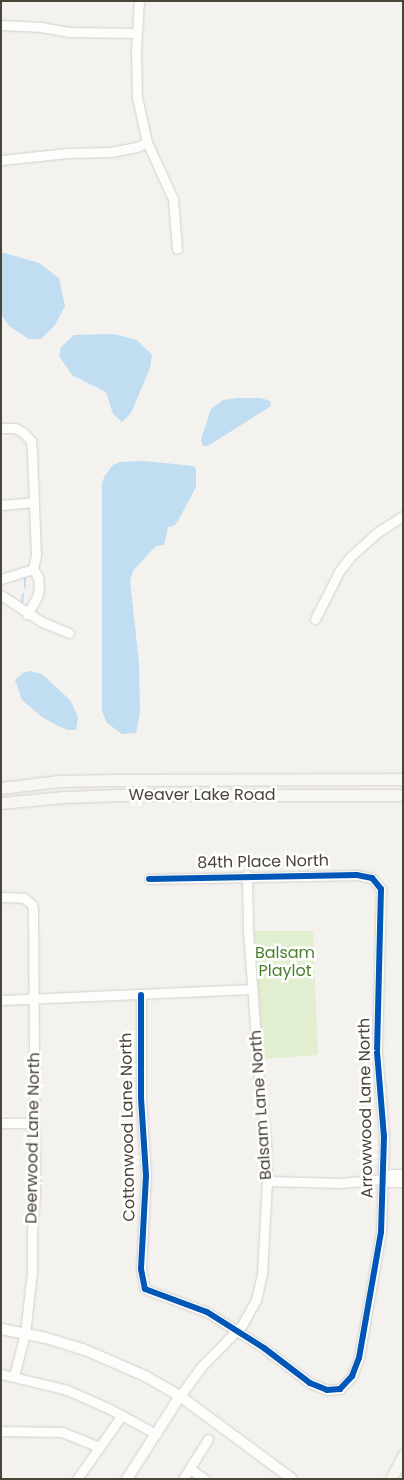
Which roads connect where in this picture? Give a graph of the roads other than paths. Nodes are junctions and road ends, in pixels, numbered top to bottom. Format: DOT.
graph roads {
  1 [pos="139,1"];
  2 [pos="1,25"];
  3 [pos="137,33"];
  4 [pos="148,142"];
  5 [pos="1,160"];
  6 [pos="177,248"];
  7 [pos="1,428"];
  8 [pos="33,502"];
  9 [pos="1,505"];
  10 [pos="403,516"];
  11 [pos="33,569"];
  12 [pos="1,579"];
  13 [pos="1,595"];
  14 [pos="27,614"];
  15 [pos="315,619"];
  16 [pos="69,633"];
  17 [pos="403,779"];
  18 [pos="1,788"];
  19 [pos="403,795"];
  20 [pos="1,803"];
  21 [pos="247,875"];
  22 [pos="150,879"];
  23 [pos="376,880"];
  24 [pos="1,897"];
  25 [pos="253,989"];
  26 [pos="141,995"];
  27 [pos="34,997"];
  28 [pos="1,1000"];
  29 [pos="1,1123"];
  30 [pos="34,1123"];
  31 [pos="403,1174"];
  32 [pos="383,1179"];
  33 [pos="267,1181"];
  34 [pos="403,1182"];
  35 [pos="1,1329"];
  36 [pos="237,1331"];
  37 [pos="25,1333"];
  38 [pos="1,1374"];
  39 [pos="14,1376"];
  40 [pos="180,1396"];
  41 [pos="122,1415"];
  42 [pos="1,1431"];
  43 [pos="156,1434"];
  44 [pos="208,1439"];
  45 [pos="100,1448"];
  46 [pos="403,1455"];
  47 [pos="190,1469"];
  48 [pos="77,1479"];
  49 [pos="127,1479"];
  50 [pos="183,1479"];
  51 [pos="205,1479"];
  52 [pos="292,1479"];
  53 [pos="392,1479"];
  1 -- 3 [label="street"];
  2 -- 3 [label="street"];
  3 -- 4 [label="street"];
  4 -- 5 [label="street"];
  4 -- 6 [label="street"];
  7 -- 8 [label="street"];
  8 -- 9 [label="street"];
  8 -- 11 [label="street"];
  10 -- 15 [label="street"];
  11 -- 12 [label="street"];
  11 -- 14 [label="street"];
  13 -- 14 [label="street"];
  14 -- 16 [label="street"];
  17 -- 18 [label="main road, Weaver Lake Road"];
  19 -- 20 [label="main road, Weaver Lake Road"];
  21 -- 22 [label="street, 84th Place North"];
  21 -- 23 [label="street, 84th Place North"];
  21 -- 25 [label="street, Balsam Lane North"];
  23 -- 32 [label="street, Arrowwood Lane North"];
  24 -- 27 [label="street, Deerwood Lane North"];
  25 -- 26 [label="street"];
  25 -- 33 [label="street, Balsam Lane North"];
  26 -- 27 [label="street"];
  26 -- 36 [label="street, Cottonwood Lane North"];
  27 -- 28 [label="street"];
  27 -- 30 [label="street, Deerwood Lane North"];
  29 -- 30 [label="street"];
  30 -- 37 [label="street, Deerwood Lane North"];
  31 -- 32 [label="street"];
  32 -- 33 [label="street"];
  32 -- 34 [label="street"];
  32 -- 36 [label="street, Arrowwood Lane North"];
  33 -- 36 [label="street, Balsam Lane North"];
  35 -- 37 [label="street"];
  36 -- 40 [label="street, Balsam Lane North"];
  37 -- 39 [label="street, Deerwood Lane North"];
  37 -- 40 [label="street"];
  38 -- 39 [label="street"];
  39 -- 41 [label="street"];
  40 -- 43 [label="street"];
  40 -- 52 [label="street"];
  41 -- 43 [label="street"];
  41 -- 45 [label="street"];
  42 -- 45 [label="street"];
  43 -- 49 [label="street"];
  44 -- 47 [label="street"];
  45 -- 48 [label="street"];
  46 -- 53 [label="main road"];
  47 -- 50 [label="street"];
  47 -- 51 [label="street"];
}
